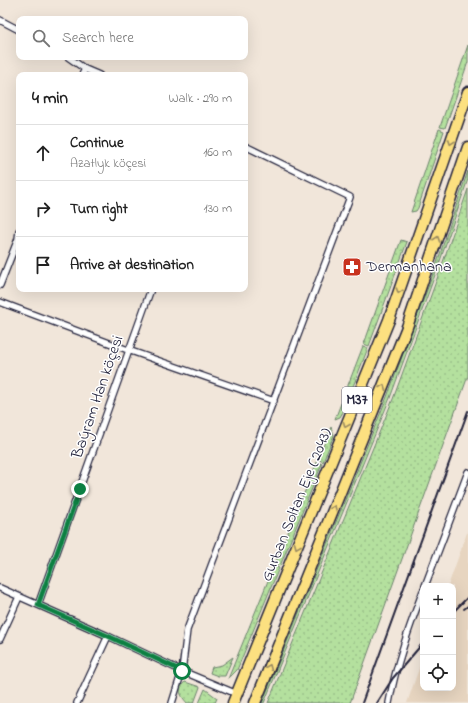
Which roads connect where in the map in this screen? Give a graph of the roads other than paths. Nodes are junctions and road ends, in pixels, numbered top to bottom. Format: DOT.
graph roads {
  1 [pos="0,20"];
  2 [pos="16,28"];
  3 [pos="72,60"];
  4 [pos="85,69"];
  5 [pos="84,72"];
  6 [pos="92,72"];
  7 [pos="468,92"];
  8 [pos="248,147"];
  9 [pos="468,147"];
  10 [pos="16,244"];
  11 [pos="0,286"];
  12 [pos="150,292"];
  13 [pos="0,302"];
  14 [pos="128,350"];
  15 [pos="274,401"];
  16 [pos="468,472"];
  17 [pos="426,583"];
  18 [pos="0,588"];
  19 [pos="19,597"];
  20 [pos="420,599"];
  21 [pos="38,605"];
  22 [pos="108,636"];
  23 [pos="0,639"];
  24 [pos="182,671"];
  25 [pos="235,698"];
  26 [pos="77,703"];
  27 [pos="172,703"];
  28 [pos="255,703"];
  29 [pos="389,703"];
  1 -- 2 [label="street"];
  3 -- 4 [label="street"];
  4 -- 5 [label="street"];
  4 -- 6 [label="street"];
  7 -- 25 [label="highway, Gurban Soltan Eje (2043) / M37, one-way"];
  8 -- 15 [label="street"];
  28 -- 9 [label="highway, M37, one-way"];
  10 -- 11 [label="street"];
  12 -- 14 [label="street, Baýram Han köçesi"];
  13 -- 14 [label="street"];
  14 -- 15 [label="street"];
  14 -- 21 [label="street, Baýram Han köçesi"];
  15 -- 24 [label="street"];
  16 -- 17 [label="street"];
  18 -- 19 [label="street"];
  19 -- 21 [label="street"];
  19 -- 23 [label="street"];
  20 -- 29 [label="street"];
  21 -- 22 [label="street"];
  22 -- 24 [label="street"];
  22 -- 26 [label="street"];
  24 -- 25 [label="street"];
  24 -- 27 [label="street"];
}
